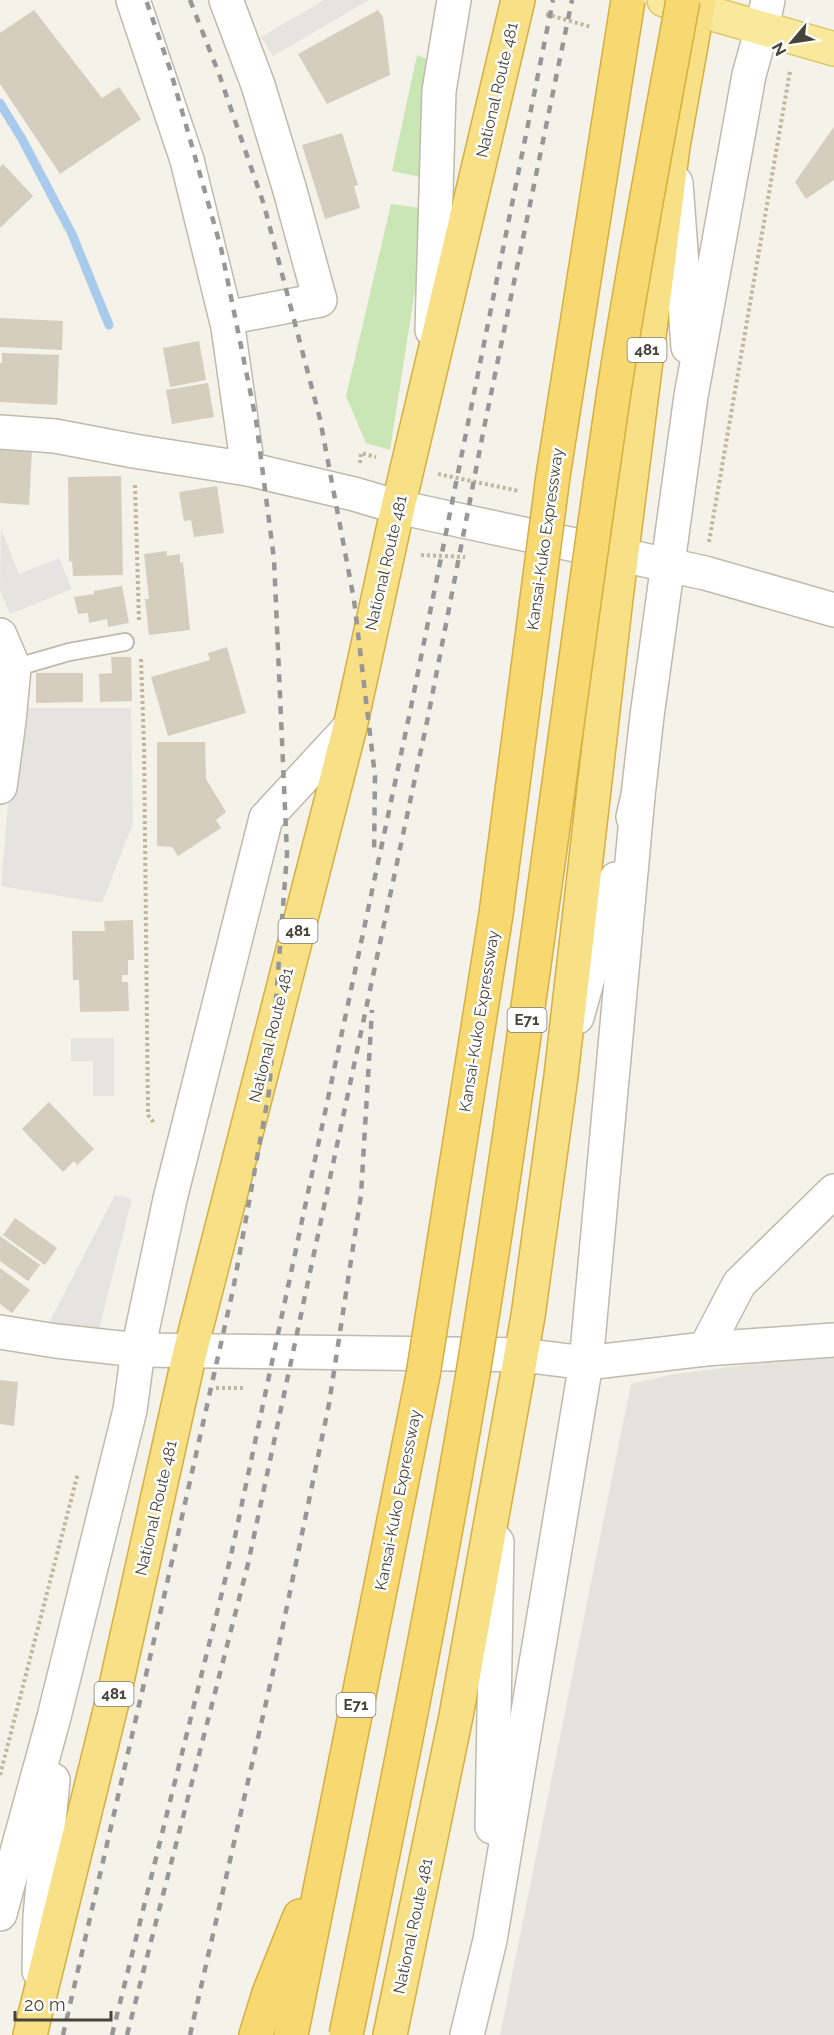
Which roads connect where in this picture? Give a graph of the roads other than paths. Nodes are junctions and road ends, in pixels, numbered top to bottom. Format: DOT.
graph roads {
  1 [pos="133,0"];
  2 [pos="226,0"];
  3 [pos="241,0"];
  4 [pos="454,0"];
  5 [pos="518,0"];
  6 [pos="628,0"];
  7 [pos="664,0"];
  8 [pos="693,3"];
  9 [pos="765,14"];
  10 [pos="834,49"];
  11 [pos="673,146"];
  12 [pos="339,316"];
  13 [pos="226,318"];
  14 [pos="430,374"];
  15 [pos="691,396"];
  16 [pos="0,432"];
  17 [pos="248,469"];
  18 [pos="398,507"];
  19 [pos="621,555"];
  20 [pos="667,565"];
  21 [pos="834,610"];
  22 [pos="0,635"];
  23 [pos="125,642"];
  24 [pos="14,668"];
  25 [pos="350,727"];
  26 [pos="0,787"];
  27 [pos="638,796"];
  28 [pos="561,1076"];
  29 [pos="834,1191"];
  30 [pos="0,1332"];
  31 [pos="834,1340"];
  32 [pos="705,1349"];
  33 [pos="138,1350"];
  34 [pos="190,1352"];
  35 [pos="522,1355"];
  36 [pos="586,1363"];
  37 [pos="498,1488"];
  38 [pos="54,1717"];
  39 [pos="328,1846"];
  40 [pos="0,1914"];
  41 [pos="490,1940"];
  42 [pos="38,1996"];
  43 [pos="30,2035"];
  44 [pos="256,2035"];
  45 [pos="291,2035"];
  46 [pos="346,2035"];
  47 [pos="390,2035"];
  48 [pos="467,2035"];
  1 -- 13 [label="street"];
  2 -- 13 [label="street"];
  3 -- 12 [label="street"];
  4 -- 14 [label="street"];
  5 -- 14 [label="highway, National Route 481 / 481"];
  6 -- 39 [label="highway, Kansai-Kuko Expressway / E71, bridge"];
  7 -- 8 [label="main road"];
  8 -- 9 [label="main road"];
  8 -- 11 [label="highway, National Route 481 / 481"];
  8 -- 46 [label="highway, E71, bridge"];
  9 -- 10 [label="main road"];
  9 -- 15 [label="street"];
  11 -- 15 [label="street"];
  11 -- 19 [label="highway, National Route 481 / 481"];
  13 -- 17 [label="street"];
  14 -- 18 [label="highway, National Route 481 / 481"];
  15 -- 20 [label="street"];
  16 -- 17 [label="street"];
  17 -- 18 [label="street"];
  18 -- 19 [label="street"];
  18 -- 25 [label="highway, National Route 481 / 481"];
  19 -- 20 [label="street"];
  19 -- 28 [label="highway, National Route 481 / 481"];
  20 -- 21 [label="street"];
  20 -- 27 [label="street"];
  22 -- 24 [label="street"];
  23 -- 24 [label="lane"];
  24 -- 26 [label="street"];
  25 -- 33 [label="street"];
  25 -- 34 [label="highway, National Route 481 / 481"];
  27 -- 28 [label="street"];
  27 -- 36 [label="street"];
  28 -- 35 [label="highway, National Route 481 / 481"];
  29 -- 32 [label="street"];
  30 -- 33 [label="street"];
  31 -- 32 [label="street"];
  32 -- 36 [label="street"];
  33 -- 34 [label="street"];
  33 -- 38 [label="street"];
  34 -- 35 [label="street"];
  34 -- 42 [label="highway, National Route 481 / 481"];
  35 -- 36 [label="street"];
  35 -- 37 [label="highway, National Route 481 / 481"];
  36 -- 41 [label="street"];
  37 -- 41 [label="street"];
  37 -- 47 [label="highway, National Route 481 / 481"];
  38 -- 40 [label="street"];
  38 -- 42 [label="street"];
  39 -- 44 [label="highway"];
  39 -- 45 [label="highway, Kansai-Kuko Expressway / E71"];
  41 -- 48 [label="street"];
  42 -- 43 [label="highway, National Route 481 / 481"];
}
